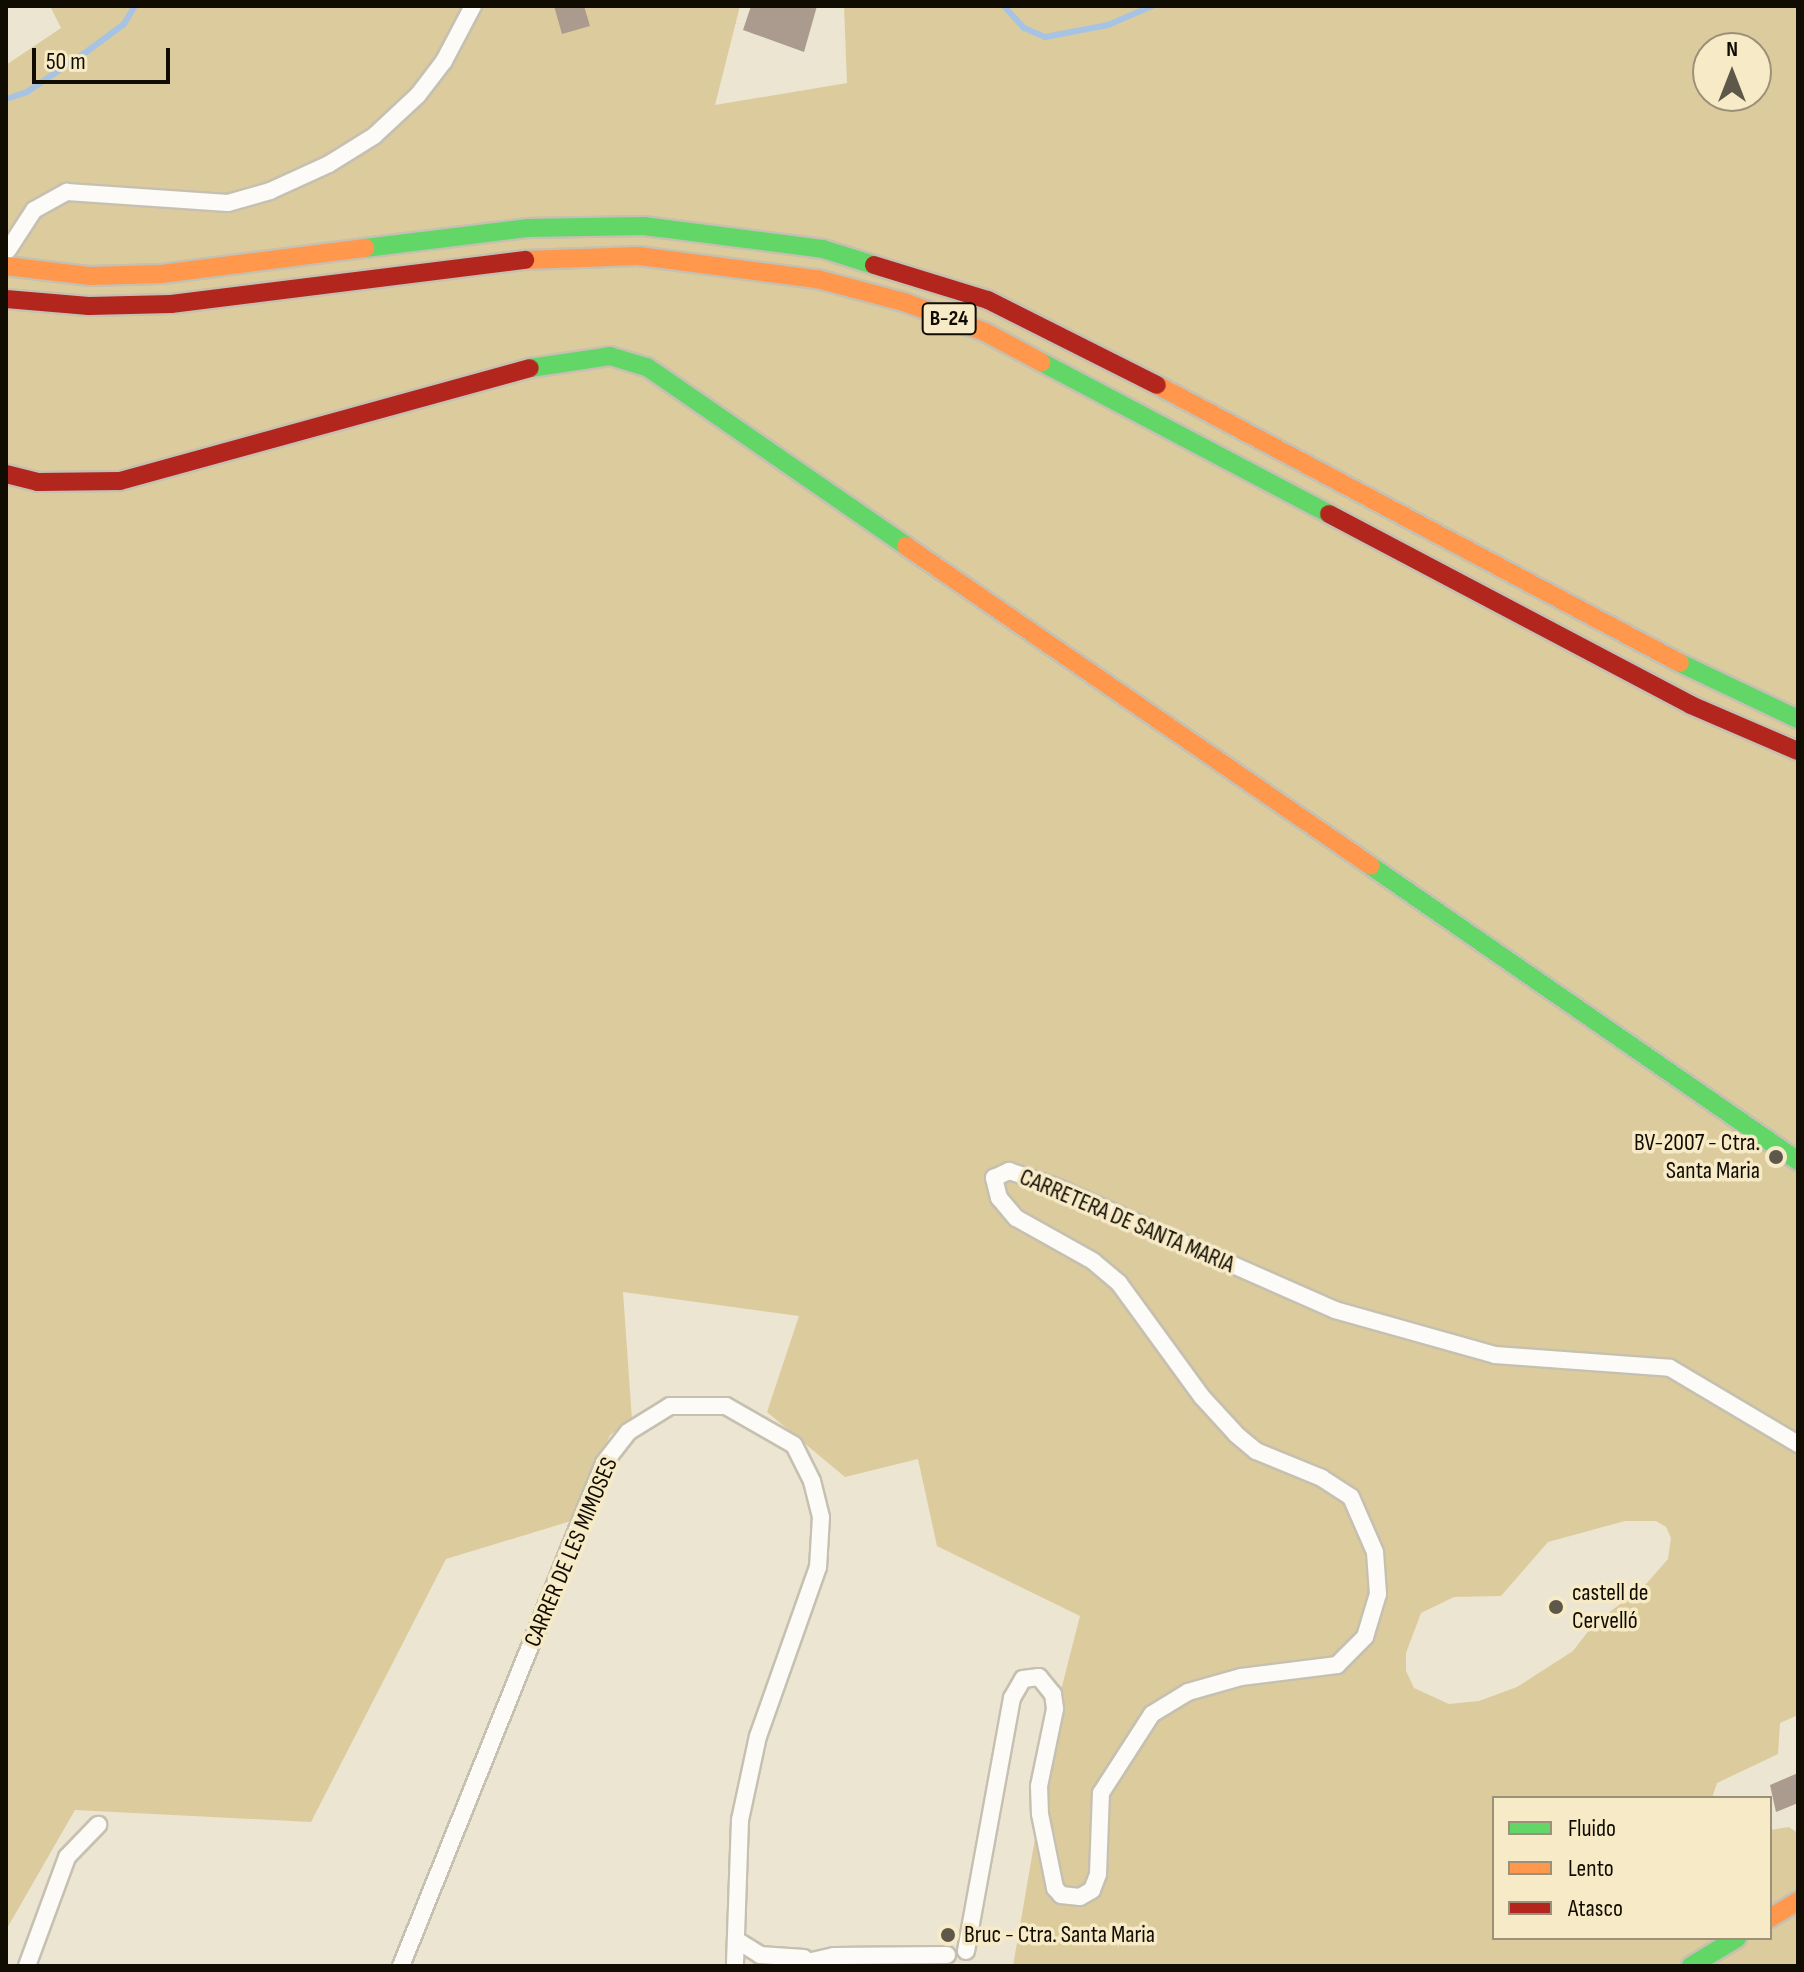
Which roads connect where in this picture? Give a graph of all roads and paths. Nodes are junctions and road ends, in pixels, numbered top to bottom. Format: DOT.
graph roads {
  1 [pos="473,6"];
  2 [pos="7,258"];
  3 [pos="6,299"];
  4 [pos="6,474"];
  5 [pos="1798,719"];
  6 [pos="1798,751"];
  7 [pos="1798,1161"];
  8 [pos="1798,1444"];
  9 [pos="98,1825"];
  10 [pos="1798,1901"];
  11 [pos="1772,1917"];
  12 [pos="1734,1940"];
  13 [pos="738,1941"];
  14 [pos="806,1958"];
  15 [pos="969,1958"];
  16 [pos="946,1961"];
  17 [pos="27,1966"];
  18 [pos="401,1966"];
  19 [pos="735,1966"];
  20 [pos="790,1966"];
  21 [pos="1691,1966"];
  1 -- 2 [label="street"];
  2 -- 5 [label="main road, B-24"];
  3 -- 6 [label="main road, B-24"];
  4 -- 7 [label="main road"];
  8 -- 15 [label="street, CARRETERA DE SANTA MARIA"];
  9 -- 17 [label="street"];
  10 -- 11 [label="main road"];
  12 -- 21 [label="main road"];
  13 -- 14 [label="street"];
  13 -- 18 [label="street, CARRER DE LES MIMOSES"];
  13 -- 19 [label="street, CARRER DE LES MIMOSES"];
  14 -- 16 [label="street"];
  14 -- 20 [label="street"];
  15 -- 16 [label="street"];
}
